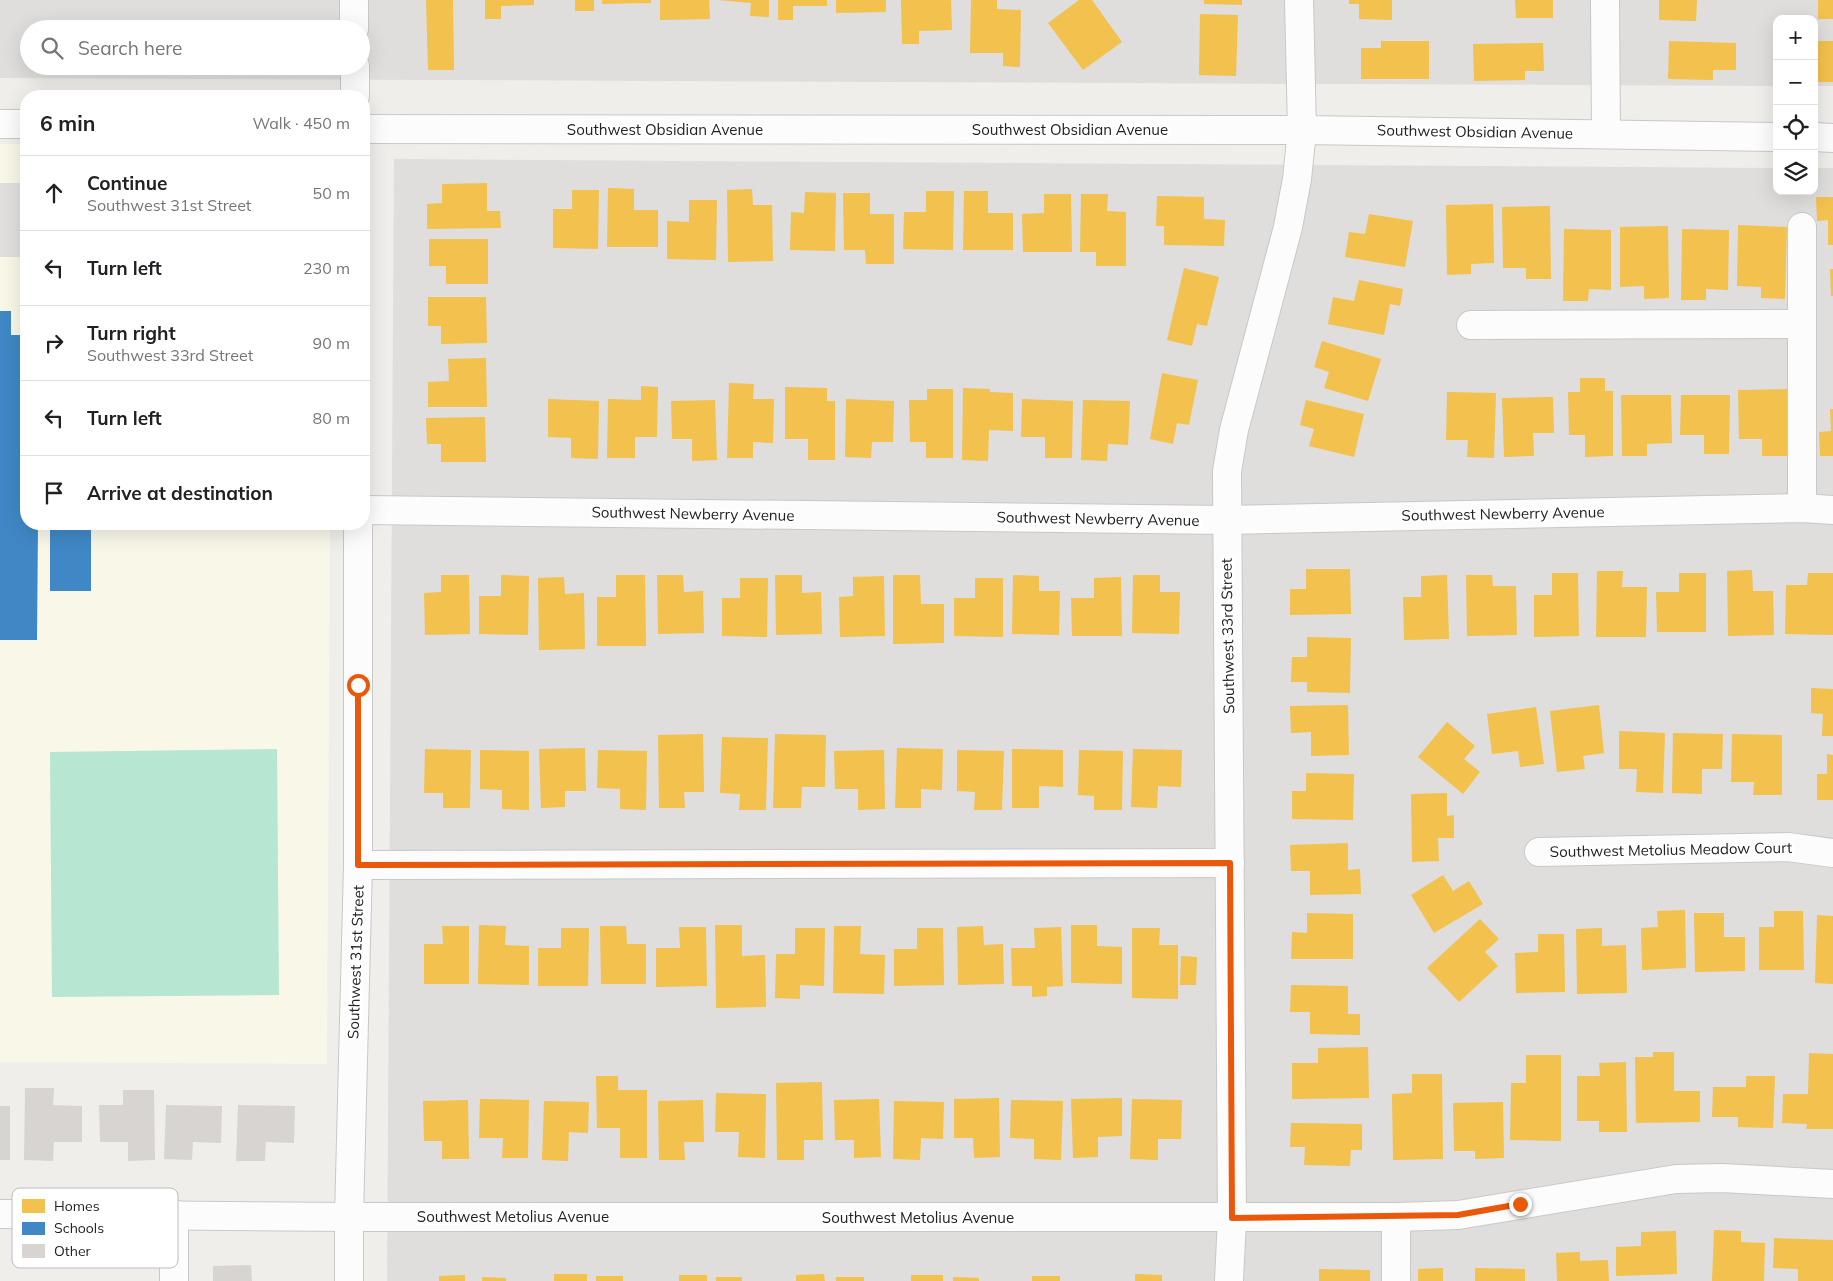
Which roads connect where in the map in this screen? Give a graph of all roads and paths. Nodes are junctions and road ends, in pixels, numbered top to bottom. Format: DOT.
graph roads {
  1 [pos="354,0"];
  2 [pos="1299,0"];
  3 [pos="1605,0"];
  4 [pos="354,20"];
  5 [pos="354,75"];
  6 [pos="355,90"];
  7 [pos="0,124"];
  8 [pos="20,124"];
  9 [pos="370,130"];
  10 [pos="1302,130"];
  11 [pos="1606,133"];
  12 [pos="1773,137"];
  13 [pos="1818,137"];
  14 [pos="1833,138"];
  15 [pos="1802,227"];
  16 [pos="1802,324"];
  17 [pos="1471,325"];
  18 [pos="1802,508"];
  19 [pos="370,510"];
  20 [pos="1833,510"];
  21 [pos="1226,520"];
  22 [pos="358,530"];
  23 [pos="1539,852"];
  24 [pos="1833,853"];
  25 [pos="1230,863"];
  26 [pos="358,865"];
  27 [pos="1833,1184"];
  28 [pos="178,1214"];
  29 [pos="349,1217"];
  30 [pos="1396,1217"];
  31 [pos="1232,1218"];
  32 [pos="174,1268"];
  33 [pos="174,1281"];
  34 [pos="349,1281"];
  35 [pos="1229,1281"];
  36 [pos="1396,1281"];
  1 -- 4 [label="street"];
  2 -- 10 [label="street, Southwest 33rd Street"];
  3 -- 11 [label="street"];
  5 -- 6 [label="street"];
  7 -- 8 [label="street"];
  9 -- 10 [label="street, Southwest Obsidian Avenue"];
  10 -- 11 [label="street, Southwest Obsidian Avenue"];
  10 -- 21 [label="street, Southwest 33rd Street"];
  11 -- 12 [label="street, Southwest Obsidian Avenue"];
  13 -- 14 [label="street"];
  15 -- 16 [label="street"];
  16 -- 17 [label="street"];
  16 -- 18 [label="street"];
  18 -- 20 [label="street, Southwest Newberry Avenue"];
  18 -- 21 [label="street, Southwest Newberry Avenue"];
  19 -- 21 [label="street, Southwest Newberry Avenue"];
  21 -- 25 [label="street, Southwest 33rd Street"];
  22 -- 26 [label="street, Southwest 31st Street"];
  23 -- 24 [label="street, Southwest Metolius Meadow Court"];
  25 -- 26 [label="street"];
  25 -- 31 [label="street, Southwest 33rd Street"];
  26 -- 29 [label="street, Southwest 31st Street"];
  27 -- 30 [label="street, Southwest Metolius Avenue"];
  28 -- 29 [label="street, Southwest Metolius Avenue"];
  29 -- 31 [label="street, Southwest Metolius Avenue"];
  29 -- 34 [label="street, Southwest 31st Street"];
  30 -- 31 [label="street, Southwest Metolius Avenue"];
  30 -- 36 [label="street"];
  31 -- 35 [label="street, Southwest 33rd Street"];
  32 -- 33 [label="street"];
}
